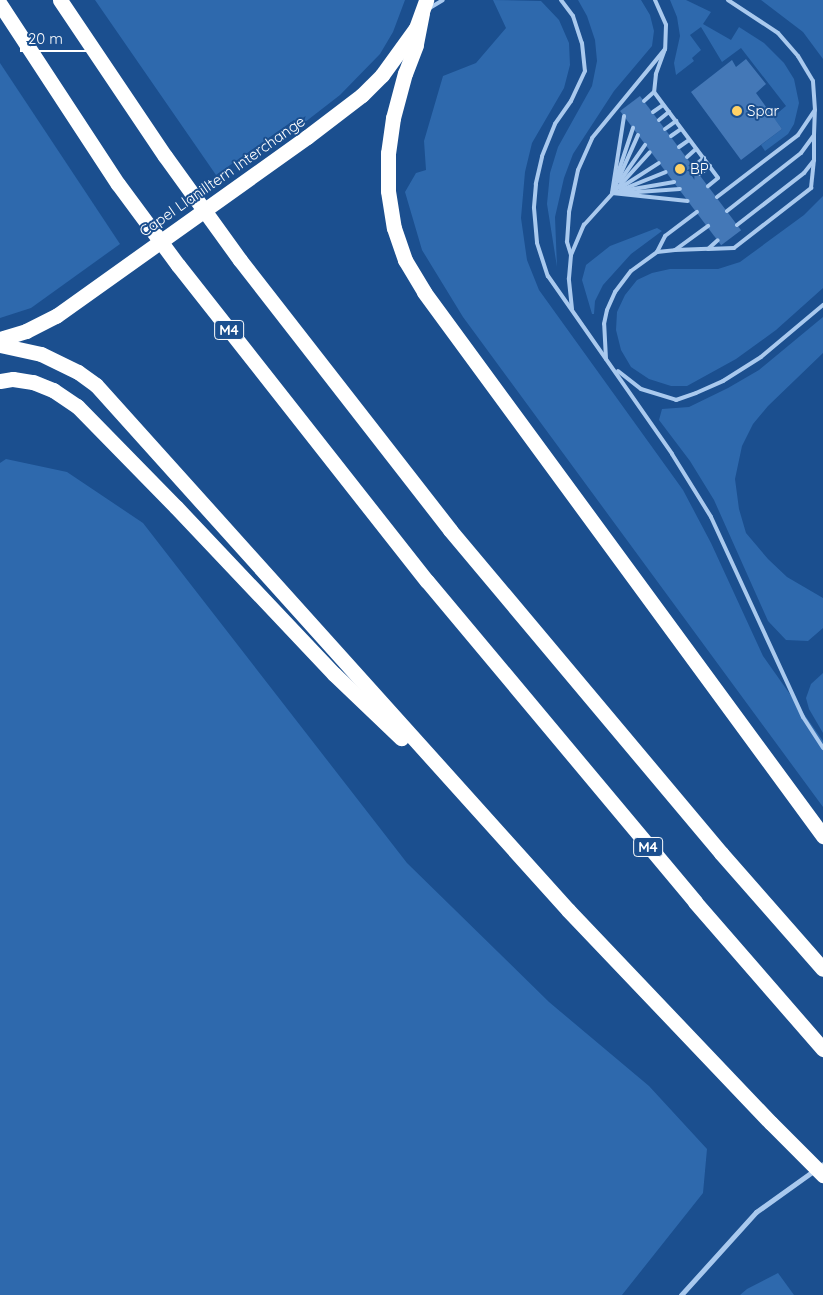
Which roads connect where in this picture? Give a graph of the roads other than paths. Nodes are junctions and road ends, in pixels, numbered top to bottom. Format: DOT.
graph roads {
  1 [pos="60,0"];
  2 [pos="443,0"];
  3 [pos="561,0"];
  4 [pos="655,0"];
  5 [pos="728,0"];
  6 [pos="0,4"];
  7 [pos="424,6"];
  8 [pos="665,49"];
  9 [pos="654,92"];
  10 [pos="644,101"];
  11 [pos="663,105"];
  12 [pos="815,110"];
  13 [pos="653,112"];
  14 [pos="669,112"];
  15 [pos="624,116"];
  16 [pos="659,120"];
  17 [pos="676,121"];
  18 [pos="633,128"];
  19 [pos="665,129"];
  20 [pos="681,129"];
  21 [pos="638,135"];
  22 [pos="814,135"];
  23 [pos="671,136"];
  24 [pos="689,140"];
  25 [pos="645,145"];
  26 [pos="680,147"];
  27 [pos="696,149"];
  28 [pos="650,152"];
  29 [pos="687,156"];
  30 [pos="704,158"];
  31 [pos="814,160"];
  32 [pos="659,163"];
  33 [pos="694,166"];
  34 [pos="710,166"];
  35 [pos="666,172"];
  36 [pos="700,174"];
  37 [pos="674,182"];
  38 [pos="708,186"];
  39 [pos="680,189"];
  40 [pos="612,193"];
  41 [pos="717,197"];
  42 [pos="688,201"];
  43 [pos="727,210"];
  44 [pos="697,212"];
  45 [pos="737,225"];
  46 [pos="708,226"];
  47 [pos="718,240"];
  48 [pos="708,249"];
  49 [pos="676,250"];
  50 [pos="657,252"];
  51 [pos="571,255"];
  52 [pos="823,305"];
  53 [pos="573,312"];
  54 [pos="0,339"];
  55 [pos="0,345"];
  56 [pos="606,359"];
  57 [pos="614,368"];
  58 [pos="0,380"];
  59 [pos="823,748"];
  60 [pos="488,822"];
  61 [pos="823,836"];
  62 [pos="823,969"];
  63 [pos="823,1049"];
  64 [pos="823,1164"];
  65 [pos="823,1175"];
  66 [pos="681,1295"];
  1 -- 62 [label="highway"];
  2 -- 7 [label="lane"];
  3 -- 53 [label="lane"];
  4 -- 8 [label="lane"];
  5 -- 12 [label="lane"];
  6 -- 63 [label="highway, M4"];
  7 -- 54 [label="highway, Capel Llanilltern Interchange, bridge"];
  7 -- 61 [label="highway"];
  8 -- 9 [label="lane"];
  8 -- 51 [label="lane"];
  9 -- 10 [label="lane"];
  9 -- 11 [label="lane"];
  11 -- 13 [label="lane"];
  11 -- 14 [label="lane"];
  12 -- 22 [label="lane"];
  12 -- 41 [label="lane"];
  14 -- 16 [label="lane"];
  14 -- 17 [label="lane"];
  15 -- 40 [label="lane"];
  17 -- 19 [label="lane"];
  17 -- 20 [label="lane"];
  18 -- 40 [label="lane"];
  20 -- 23 [label="lane"];
  20 -- 24 [label="lane"];
  21 -- 40 [label="lane"];
  22 -- 31 [label="lane"];
  22 -- 43 [label="lane"];
  24 -- 26 [label="lane"];
  24 -- 27 [label="lane"];
  25 -- 40 [label="lane"];
  27 -- 29 [label="lane"];
  27 -- 30 [label="lane"];
  28 -- 40 [label="lane"];
  30 -- 33 [label="lane"];
  30 -- 34 [label="lane"];
  31 -- 45 [label="lane"];
  31 -- 48 [label="lane"];
  32 -- 40 [label="lane"];
  34 -- 36 [label="lane"];
  34 -- 38 [label="lane"];
  35 -- 40 [label="lane"];
  37 -- 40 [label="lane"];
  39 -- 40 [label="lane"];
  40 -- 42 [label="lane"];
  40 -- 51 [label="lane"];
  44 -- 50 [label="lane"];
  46 -- 49 [label="lane"];
  47 -- 48 [label="lane"];
  48 -- 49 [label="lane"];
  49 -- 50 [label="lane"];
  50 -- 56 [label="lane"];
  51 -- 53 [label="lane"];
  52 -- 57 [label="lane"];
  53 -- 56 [label="lane"];
  55 -- 60 [label="highway"];
  56 -- 57 [label="lane"];
  57 -- 59 [label="lane"];
  58 -- 60 [label="highway"];
  60 -- 65 [label="highway, bridge"];
  64 -- 66 [label="street"];
}
